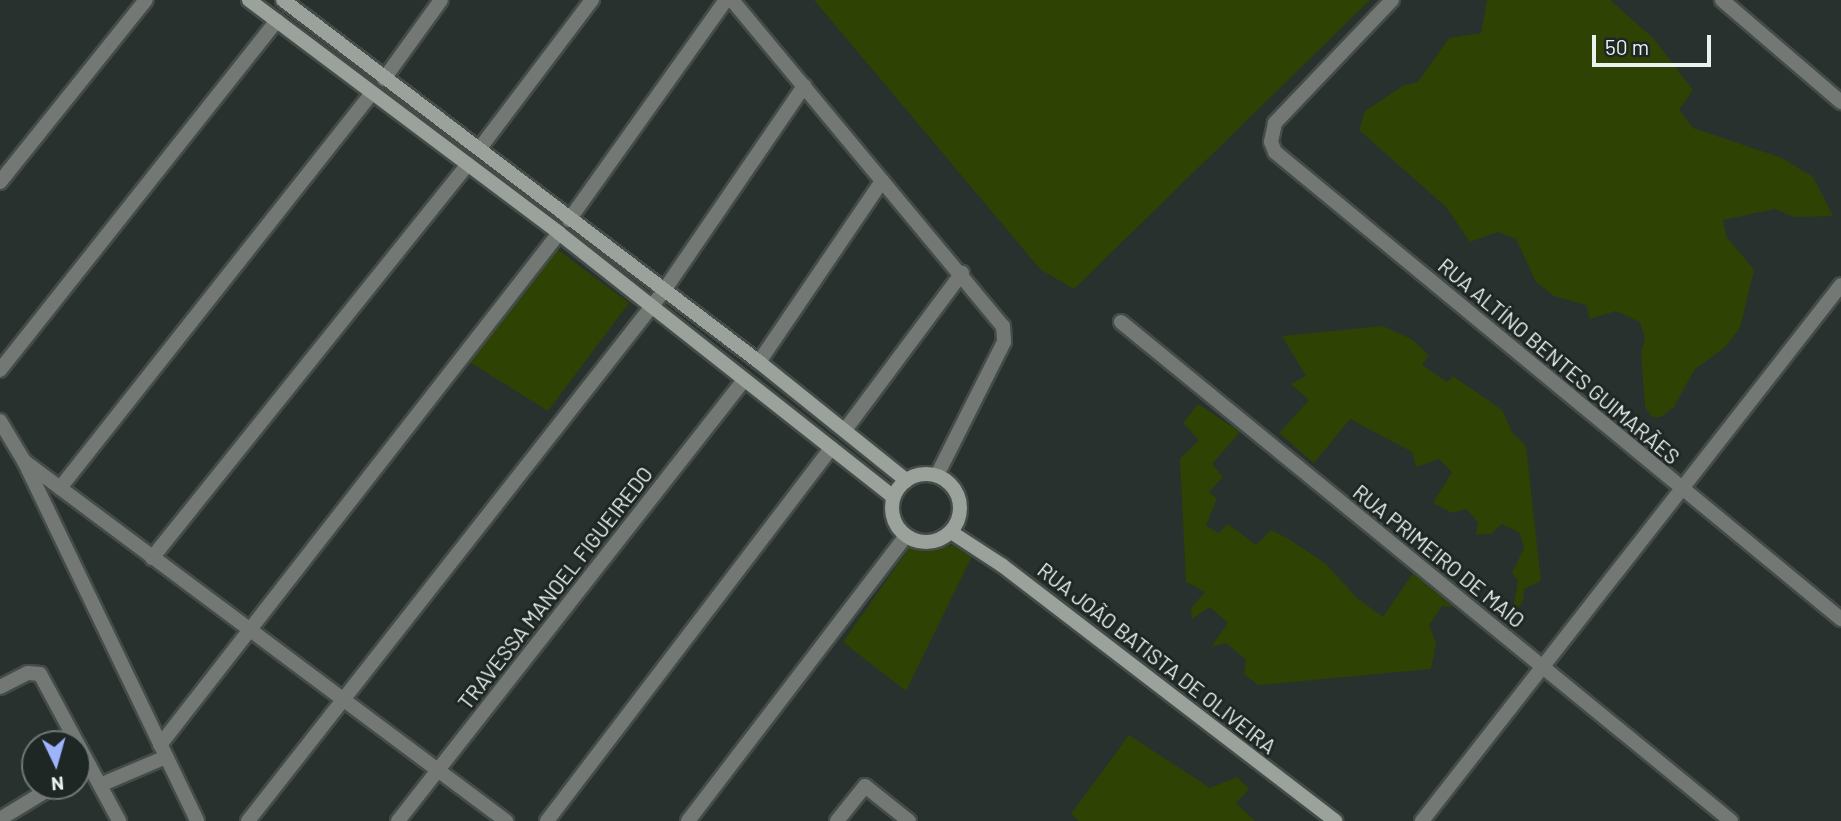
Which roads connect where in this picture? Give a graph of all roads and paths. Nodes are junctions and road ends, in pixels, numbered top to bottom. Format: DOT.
graph roads {
  1 [pos="146,0"];
  2 [pos="249,0"];
  3 [pos="441,0"];
  4 [pos="592,0"];
  5 [pos="726,0"];
  6 [pos="732,0"];
  7 [pos="1392,0"];
  8 [pos="1722,0"];
  9 [pos="288,2"];
  10 [pos="277,21"];
  11 [pos="384,79"];
  12 [pos="804,86"];
  13 [pos="372,93"];
  14 [pos="1841,102"];
  15 [pos="480,148"];
  16 [pos="468,164"];
  17 [pos="882,181"];
  18 [pos="0,182"];
  19 [pos="569,220"];
  20 [pos="559,233"];
  21 [pos="962,273"];
  22 [pos="1841,285"];
  23 [pos="663,292"];
  24 [pos="652,306"];
  25 [pos="1121,322"];
  26 [pos="759,362"];
  27 [pos="0,370"];
  28 [pos="744,380"];
  29 [pos="0,421"];
  30 [pos="845,430"];
  31 [pos="831,448"];
  32 [pos="24,461"];
  33 [pos="937,475"];
  34 [pos="906,480"];
  35 [pos="60,488"];
  36 [pos="1680,489"];
  37 [pos="893,497"];
  38 [pos="951,533"];
  39 [pos="906,536"];
  40 [pos="152,558"];
  41 [pos="1841,619"];
  42 [pos="247,628"];
  43 [pos="1541,667"];
  44 [pos="0,687"];
  45 [pos="342,699"];
  46 [pos="66,730"];
  47 [pos="163,751"];
  48 [pos="439,771"];
  49 [pos="91,776"];
  50 [pos="100,785"];
  51 [pos="31,800"];
  52 [pos="0,819"];
  53 [pos="120,821"];
  54 [pos="197,821"];
  55 [pos="248,821"];
  56 [pos="398,821"];
  57 [pos="506,821"];
  58 [pos="547,821"];
  59 [pos="688,821"];
  60 [pos="837,821"];
  61 [pos="909,821"];
  62 [pos="1335,821"];
  63 [pos="1422,821"];
  64 [pos="1731,821"];
  1 -- 18 [label="street"];
  2 -- 10 [label="street"];
  3 -- 11 [label="street"];
  4 -- 15 [label="street"];
  5 -- 19 [label="street"];
  6 -- 12 [label="street"];
  7 -- 36 [label="street, RUA ALTÍNO BENTES GUIMARÃES"];
  8 -- 14 [label="street"];
  9 -- 11 [label="street"];
  10 -- 13 [label="street"];
  10 -- 27 [label="street"];
  11 -- 15 [label="street"];
  12 -- 17 [label="street"];
  12 -- 23 [label="street"];
  13 -- 16 [label="street"];
  13 -- 35 [label="street"];
  15 -- 19 [label="street"];
  16 -- 20 [label="street"];
  16 -- 40 [label="street"];
  17 -- 21 [label="street"];
  17 -- 26 [label="street"];
  19 -- 23 [label="street"];
  20 -- 24 [label="street"];
  20 -- 42 [label="street"];
  21 -- 30 [label="street"];
  21 -- 33 [label="street"];
  22 -- 36 [label="street"];
  23 -- 24 [label="street"];
  23 -- 26 [label="street"];
  24 -- 28 [label="street"];
  24 -- 45 [label="street"];
  25 -- 43 [label="street, RUA PRIMEIRO DE MAIO"];
  26 -- 30 [label="street"];
  28 -- 31 [label="street"];
  28 -- 48 [label="street, TRAVESSA MANOEL FIGUEIREDO"];
  29 -- 32 [label="street"];
  30 -- 34 [label="street"];
  31 -- 37 [label="street"];
  31 -- 58 [label="street"];
  32 -- 35 [label="street"];
  32 -- 47 [label="street"];
  33 -- 34 [label="street"];
  33 -- 38 [label="street"];
  34 -- 37 [label="street"];
  35 -- 40 [label="street"];
  36 -- 41 [label="street, RUA ALTÍNO BENTES GUIMARÃES"];
  36 -- 43 [label="street"];
  37 -- 39 [label="street"];
  38 -- 39 [label="street"];
  38 -- 62 [label="street, RUA JOÃO BATISTA DE OLIVEIRA"];
  39 -- 59 [label="street"];
  40 -- 42 [label="street"];
  42 -- 45 [label="street"];
  42 -- 47 [label="street"];
  43 -- 63 [label="street"];
  43 -- 64 [label="street, RUA PRIMEIRO DE MAIO"];
  44 -- 46 [label="street"];
  45 -- 48 [label="street"];
  45 -- 55 [label="street"];
  47 -- 50 [label="street"];
  47 -- 54 [label="street"];
  48 -- 56 [label="street, TRAVESSA MANOEL FIGUEIREDO"];
  48 -- 57 [label="street"];
  49 -- 50 [label="street"];
  50 -- 53 [label="street"];
  51 -- 52 [label="street"];
  60 -- 61 [label="street"];
}
